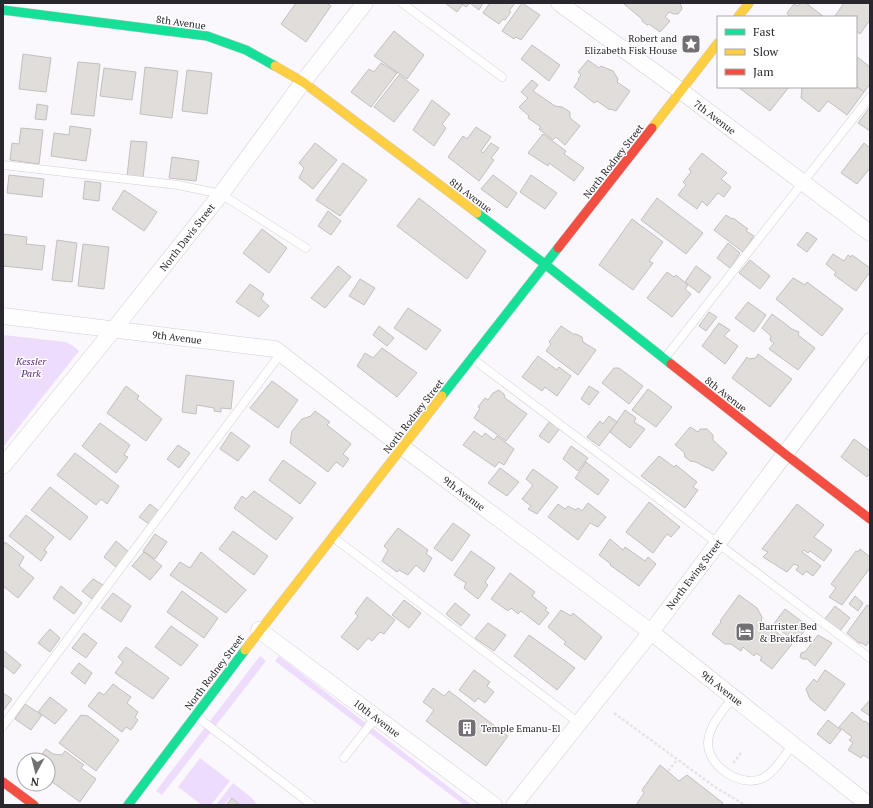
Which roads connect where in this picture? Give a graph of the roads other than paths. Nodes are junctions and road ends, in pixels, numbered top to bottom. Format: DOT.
graph roads {
  1 [pos="366,3"];
  2 [pos="402,3"];
  3 [pos="559,3"];
  4 [pos="748,3"];
  5 [pos="3,10"];
  6 [pos="739,16"];
  7 [pos="717,44"];
  8 [pos="502,77"];
  9 [pos="303,82"];
  10 [pos="681,91"];
  11 [pos="870,97"];
  12 [pos="3,165"];
  13 [pos="803,183"];
  14 [pos="221,194"];
  15 [pos="870,233"];
  16 [pos="306,248"];
  17 [pos="546,265"];
  18 [pos="3,316"];
  19 [pos="114,329"];
  20 [pos="870,341"];
  21 [pos="281,353"];
  22 [pos="472,358"];
  23 [pos="665,359"];
  24 [pos="402,447"];
  25 [pos="785,454"];
  26 [pos="3,466"];
  27 [pos="870,519"];
  28 [pos="332,536"];
  29 [pos="718,542"];
  30 [pos="259,630"];
  31 [pos="651,632"];
  32 [pos="870,658"];
  33 [pos="733,697"];
  34 [pos="195,715"];
  35 [pos="376,717"];
  36 [pos="579,723"];
  37 [pos="3,726"];
  38 [pos="793,744"];
  39 [pos="344,758"];
  40 [pos="3,782"];
  41 [pos="34,805"];
  42 [pos="128,805"];
  43 [pos="312,805"];
  44 [pos="494,805"];
  45 [pos="514,805"];
  46 [pos="869,805"];
  1 -- 9 [label="street, North Davis Street"];
  2 -- 8 [label="lane"];
  3 -- 10 [label="street, 7th Avenue"];
  4 -- 6 [label="street"];
  5 -- 9 [label="street, 8th Avenue"];
  7 -- 10 [label="street, North Rodney Street"];
  9 -- 14 [label="street, North Davis Street"];
  9 -- 17 [label="street, 8th Avenue"];
  10 -- 13 [label="street, 7th Avenue"];
  10 -- 17 [label="street, North Rodney Street"];
  11 -- 13 [label="lane"];
  12 -- 14 [label="lane"];
  13 -- 15 [label="street, 7th Avenue"];
  13 -- 23 [label="lane"];
  14 -- 16 [label="lane"];
  14 -- 19 [label="street, North Davis Street"];
  17 -- 22 [label="street, North Rodney Street"];
  17 -- 23 [label="street, 8th Avenue"];
  18 -- 19 [label="street, 9th Avenue"];
  19 -- 21 [label="street, 9th Avenue"];
  19 -- 26 [label="street, North Davis Street"];
  20 -- 25 [label="street, North Ewing Street"];
  21 -- 24 [label="street, 9th Avenue"];
  21 -- 37 [label="lane"];
  22 -- 24 [label="street, North Rodney Street"];
  22 -- 29 [label="lane"];
  23 -- 25 [label="street, 8th Avenue"];
  24 -- 28 [label="street, North Rodney Street"];
  24 -- 31 [label="street, 9th Avenue"];
  25 -- 27 [label="street, 8th Avenue"];
  25 -- 29 [label="street, North Ewing Street"];
  28 -- 30 [label="street, North Rodney Street"];
  28 -- 36 [label="lane"];
  29 -- 31 [label="street, North Ewing Street"];
  29 -- 32 [label="lane"];
  30 -- 34 [label="street, North Rodney Street"];
  30 -- 35 [label="street, 10th Avenue"];
  31 -- 33 [label="street, 9th Avenue"];
  31 -- 36 [label="street, North Ewing Street"];
  33 -- 38 [label="street, 9th Avenue"];
  33 -- 38 [label="lane"];
  34 -- 42 [label="street, North Rodney Street"];
  34 -- 43 [label="lane"];
  35 -- 39 [label="lane"];
  35 -- 44 [label="street, 10th Avenue"];
  36 -- 45 [label="street, North Ewing Street"];
  38 -- 46 [label="street, 9th Avenue"];
  40 -- 41 [label="street"];
}
